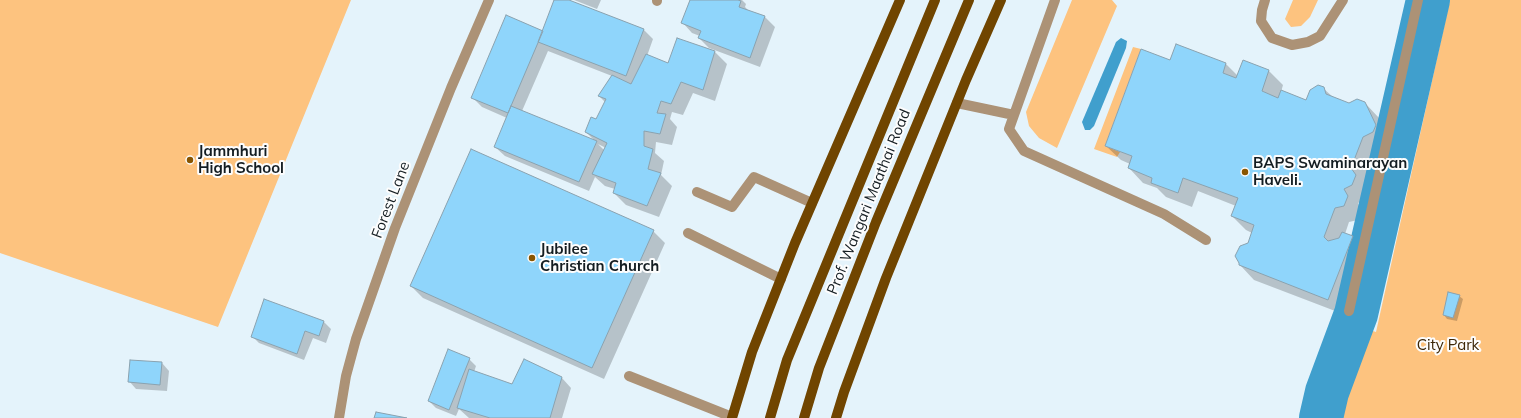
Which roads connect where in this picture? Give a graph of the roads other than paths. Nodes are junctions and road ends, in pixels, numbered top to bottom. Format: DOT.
graph roads {
  1 [pos="490,0"];
  2 [pos="900,0"];
  3 [pos="935,0"];
  4 [pos="969,0"];
  5 [pos="1001,0"];
  6 [pos="1055,0"];
  7 [pos="1265,0"];
  8 [pos="1343,0"];
  9 [pos="1418,0"];
  10 [pos="957,103"];
  11 [pos="1014,115"];
  12 [pos="697,192"];
  13 [pos="812,203"];
  14 [pos="688,234"];
  15 [pos="1206,240"];
  16 [pos="781,279"];
  17 [pos="1349,312"];
  18 [pos="629,376"];
  19 [pos="339,418"];
  20 [pos="732,418"];
  21 [pos="770,418"];
  22 [pos="804,418"];
  23 [pos="836,418"];
  1 -- 19 [label="street, Forest Lane"];
  2 -- 13 [label="main road"];
  3 -- 21 [label="main road, Prof. Wangari Maathai Road"];
  4 -- 22 [label="main road, Prof. Wangari Maathai Road"];
  5 -- 10 [label="main road"];
  6 -- 11 [label="street"];
  7 -- 8 [label="street"];
  9 -- 17 [label="street"];
  10 -- 11 [label="street"];
  10 -- 23 [label="main road"];
  11 -- 15 [label="street"];
  12 -- 13 [label="street"];
  13 -- 16 [label="main road"];
  14 -- 16 [label="street"];
  16 -- 20 [label="main road"];
  18 -- 20 [label="street"];
}
